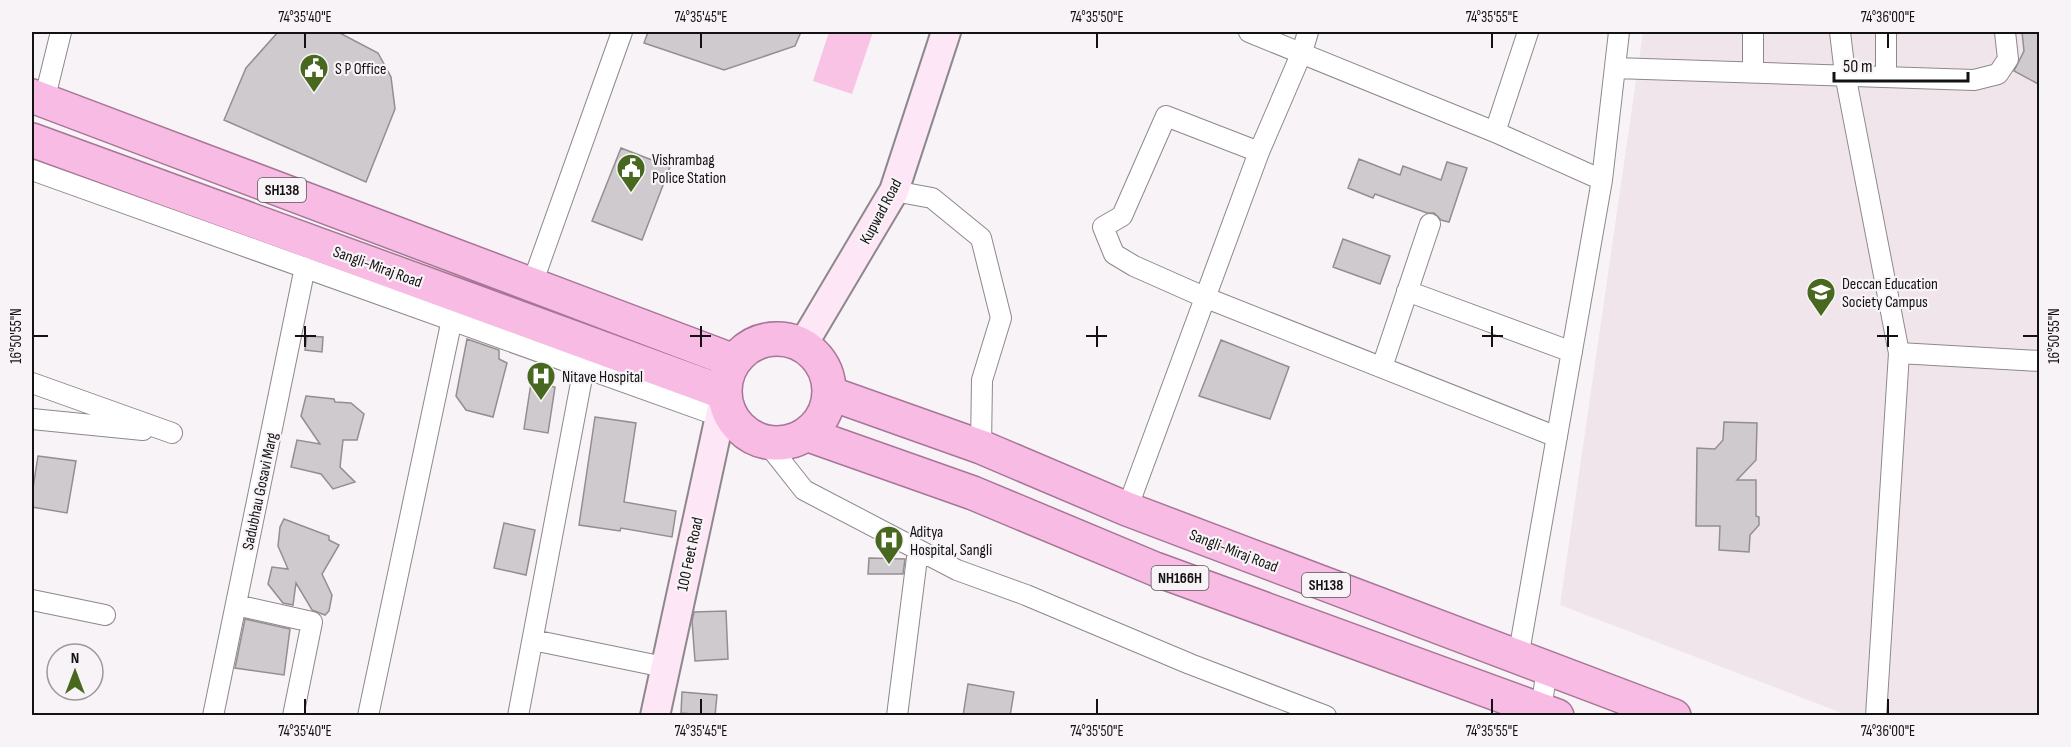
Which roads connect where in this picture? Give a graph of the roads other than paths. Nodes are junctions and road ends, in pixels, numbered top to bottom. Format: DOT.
graph roads {
  1 [pos="61,32"];
  2 [pos="621,32"];
  3 [pos="1249,32"];
  4 [pos="1308,32"];
  5 [pos="1528,32"];
  6 [pos="1619,32"];
  7 [pos="1752,32"];
  8 [pos="1840,32"];
  9 [pos="1887,32"];
  10 [pos="2005,32"];
  11 [pos="944,34"];
  12 [pos="1302,52"];
  13 [pos="1615,68"];
  14 [pos="1753,72"];
  15 [pos="1845,74"];
  16 [pos="1886,77"];
  17 [pos="38,99"];
  18 [pos="1495,132"];
  19 [pos="32,140"];
  20 [pos="1259,152"];
  21 [pos="32,170"];
  22 [pos="1602,180"];
  23 [pos="894,191"];
  24 [pos="1430,224"];
  25 [pos="305,267"];
  26 [pos="532,284"];
  27 [pos="1407,291"];
  28 [pos="1204,297"];
  29 [pos="452,319"];
  30 [pos="802,346"];
  31 [pos="1572,352"];
  32 [pos="1899,353"];
  33 [pos="734,361"];
  34 [pos="2040,362"];
  35 [pos="584,367"];
  36 [pos="1382,367"];
  37 [pos="32,383"];
  38 [pos="829,393"];
  39 [pos="722,405"];
  40 [pos="32,419"];
  41 [pos="806,434"];
  42 [pos="1557,437"];
  43 [pos="765,442"];
  44 [pos="981,447"];
  45 [pos="1127,509"];
  46 [pos="918,550"];
  47 [pos="32,600"];
  48 [pos="236,605"];
  49 [pos="105,615"];
  50 [pos="533,640"];
  51 [pos="1532,664"];
  52 [pos="664,667"];
  53 [pos="1546,714"];
  54 [pos="213,716"];
  55 [pos="293,716"];
  56 [pos="368,716"];
  57 [pos="518,716"];
  58 [pos="655,716"];
  59 [pos="897,716"];
  60 [pos="1326,716"];
  61 [pos="1674,716"];
  62 [pos="1876,716"];
  1 -- 17 [label="street"];
  2 -- 26 [label="street"];
  3 -- 12 [label="street"];
  4 -- 12 [label="street"];
  5 -- 18 [label="street"];
  6 -- 13 [label="street"];
  7 -- 14 [label="street"];
  8 -- 15 [label="street"];
  9 -- 16 [label="street"];
  10 -- 16 [label="street"];
  11 -- 23 [label="main road, Kupwad Road"];
  12 -- 18 [label="street"];
  12 -- 20 [label="street"];
  13 -- 14 [label="street"];
  13 -- 22 [label="street"];
  14 -- 15 [label="street"];
  15 -- 16 [label="street"];
  15 -- 32 [label="street"];
  17 -- 26 [label="highway, SH138"];
  18 -- 22 [label="street"];
  19 -- 39 [label="highway, Sangli-Miraj Road"];
  20 -- 28 [label="street"];
  20 -- 28 [label="street"];
  21 -- 25 [label="street"];
  22 -- 31 [label="street"];
  23 -- 30 [label="main road, Kupwad Road"];
  23 -- 44 [label="street"];
  24 -- 27 [label="street"];
  25 -- 29 [label="street"];
  25 -- 48 [label="street, Sadubhau Gosavi Marg"];
  26 -- 33 [label="highway"];
  27 -- 31 [label="street"];
  27 -- 36 [label="street"];
  28 -- 36 [label="street"];
  28 -- 45 [label="street"];
  29 -- 35 [label="street"];
  29 -- 56 [label="street"];
  30 -- 33 [label="highway"];
  30 -- 38 [label="highway"];
  31 -- 42 [label="street"];
  32 -- 34 [label="street"];
  32 -- 62 [label="street"];
  33 -- 39 [label="highway"];
  35 -- 39 [label="street"];
  35 -- 50 [label="street"];
  36 -- 42 [label="street"];
  37 -- 40 [label="street"];
  38 -- 41 [label="highway"];
  38 -- 44 [label="highway, Sangli-Miraj Road / SH138"];
  39 -- 43 [label="highway"];
  39 -- 52 [label="main road, 100 Feet Road"];
  41 -- 43 [label="highway"];
  41 -- 53 [label="highway, NH166H"];
  42 -- 51 [label="street"];
  43 -- 46 [label="street"];
  44 -- 45 [label="highway, Sangli-Miraj Road / SH138"];
  45 -- 51 [label="highway, Sangli-Miraj Road / SH138"];
  46 -- 59 [label="street"];
  46 -- 60 [label="street"];
  47 -- 49 [label="street"];
  48 -- 54 [label="street, Sadubhau Gosavi Marg"];
  48 -- 55 [label="street"];
  50 -- 52 [label="street"];
  50 -- 57 [label="street"];
  51 -- 53 [label="street"];
  51 -- 61 [label="highway, Sangli-Miraj Road / SH138"];
  52 -- 58 [label="main road, 100 Feet Road"];
}
